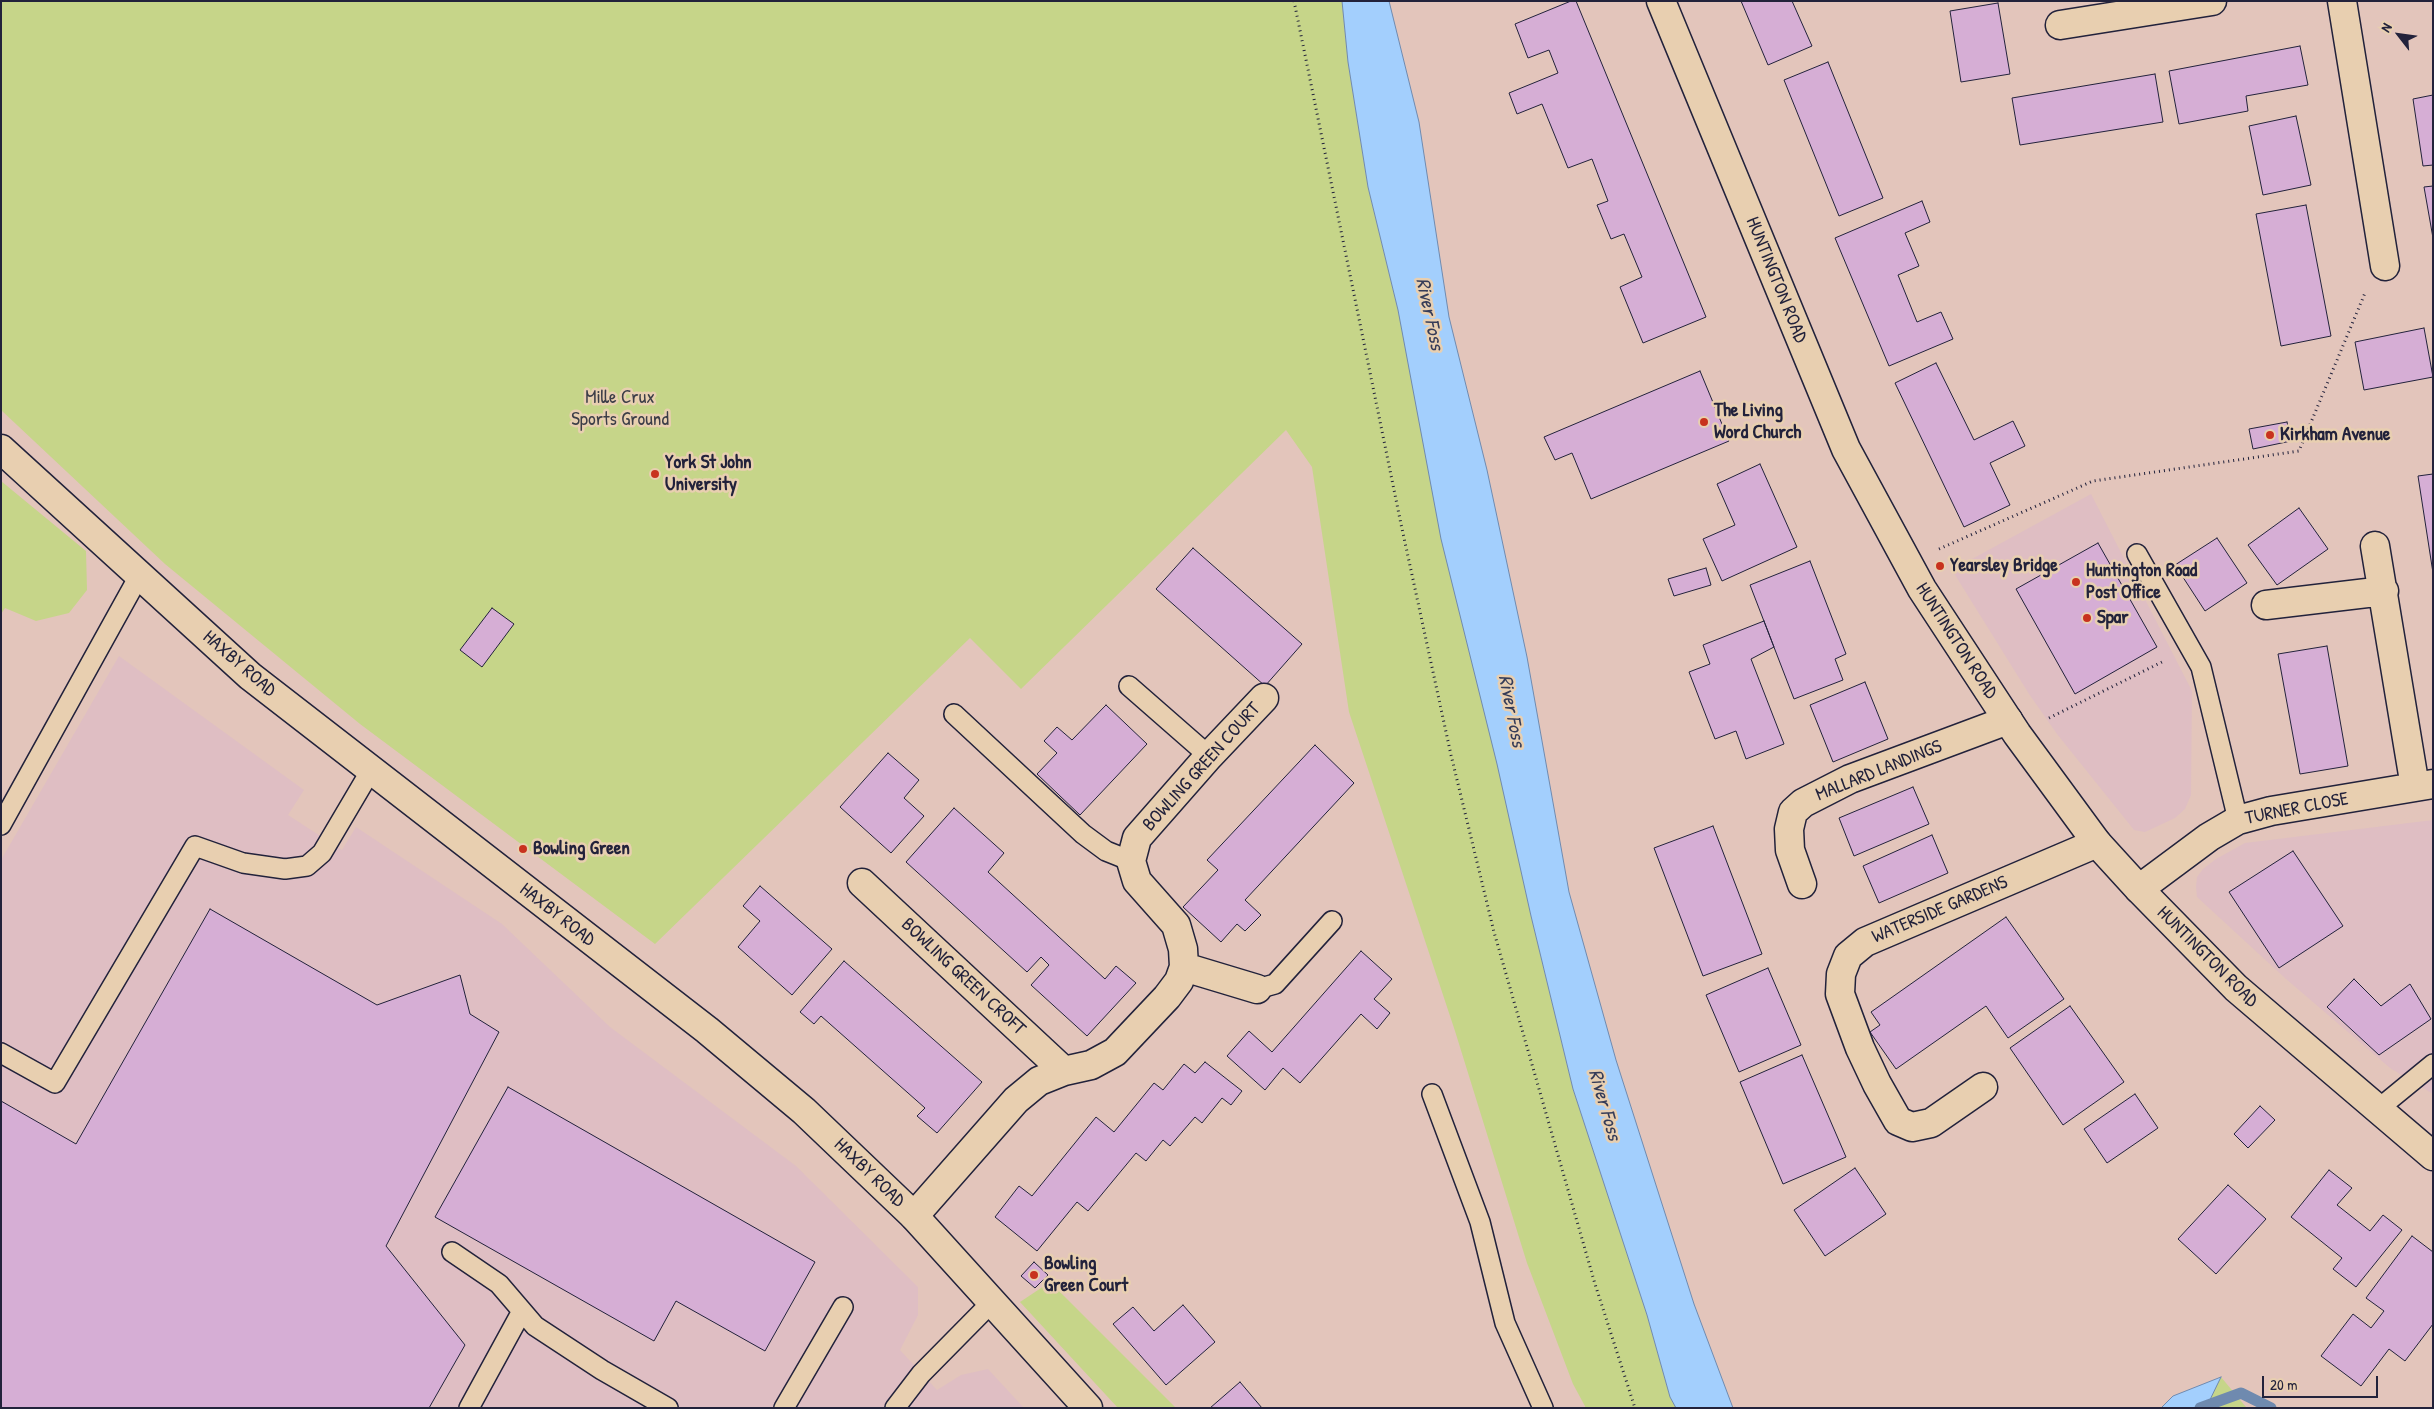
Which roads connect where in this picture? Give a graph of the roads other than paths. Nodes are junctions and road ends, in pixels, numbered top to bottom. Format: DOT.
graph roads {
  1 [pos="1661,1"];
  2 [pos="2212,1"];
  3 [pos="2342,1"];
  4 [pos="2060,25"];
  5 [pos="2385,266"];
  6 [pos="1,449"];
  7 [pos="2375,546"];
  8 [pos="2137,554"];
  9 [pos="140,576"];
  10 [pos="2384,591"];
  11 [pos="2266,605"];
  12 [pos="1128,686"];
  13 [pos="1264,698"];
  14 [pos="954,714"];
  15 [pos="2013,727"];
  16 [pos="1209,756"];
  17 [pos="371,770"];
  18 [pos="2424,786"];
  19 [pos="2238,820"];
  20 [pos="1,825"];
  21 [pos="2097,842"];
  22 [pos="1132,861"];
  23 [pos="862,883"];
  24 [pos="1802,884"];
  25 [pos="2139,889"];
  26 [pos="1332,920"];
  27 [pos="1184,967"];
  28 [pos="1257,989"];
  29 [pos="1,1053"];
  30 [pos="2433,1064"];
  31 [pos="1064,1071"];
  32 [pos="1983,1087"];
  33 [pos="1432,1094"];
  34 [pos="2377,1110"];
  35 [pos="2433,1156"];
  36 [pos="914,1216"];
  37 [pos="452,1252"];
  38 [pos="993,1301"];
  39 [pos="843,1307"];
  40 [pos="522,1311"];
  41 [pos="469,1408"];
  42 [pos="668,1408"];
  43 [pos="784,1408"];
  44 [pos="895,1408"];
  45 [pos="1088,1408"];
  46 [pos="1543,1408"];
  1 -- 15 [label="street, HUNTINGTON ROAD"];
  2 -- 4 [label="street"];
  3 -- 5 [label="street"];
  6 -- 9 [label="street, HAXBY ROAD"];
  7 -- 10 [label="street, TURNER CLOSE"];
  8 -- 19 [label="lane"];
  9 -- 17 [label="street, HAXBY ROAD"];
  9 -- 20 [label="lane"];
  10 -- 11 [label="street"];
  10 -- 18 [label="street, TURNER CLOSE"];
  12 -- 16 [label="lane"];
  13 -- 16 [label="street, BOWLING GREEN COURT"];
  14 -- 22 [label="lane"];
  15 -- 21 [label="street, HUNTINGTON ROAD"];
  15 -- 24 [label="street, MALLARD LANDINGS"];
  16 -- 22 [label="street, BOWLING GREEN COURT"];
  17 -- 29 [label="lane"];
  17 -- 36 [label="street, HAXBY ROAD"];
  18 -- 19 [label="street, TURNER CLOSE"];
  19 -- 25 [label="street, TURNER CLOSE"];
  21 -- 25 [label="street, HUNTINGTON ROAD"];
  21 -- 32 [label="street, WATERSIDE GARDENS"];
  22 -- 27 [label="street"];
  23 -- 31 [label="street, BOWLING GREEN CROFT"];
  25 -- 34 [label="street, HUNTINGTON ROAD"];
  26 -- 28 [label="lane"];
  27 -- 28 [label="street"];
  27 -- 31 [label="street"];
  30 -- 34 [label="lane"];
  31 -- 36 [label="street"];
  33 -- 46 [label="lane"];
  34 -- 35 [label="street, HUNTINGTON ROAD"];
  36 -- 38 [label="street, HAXBY ROAD"];
  37 -- 40 [label="lane"];
  38 -- 44 [label="lane"];
  38 -- 45 [label="street, HAXBY ROAD"];
  39 -- 43 [label="lane"];
  40 -- 41 [label="lane"];
  40 -- 42 [label="lane"];
}
